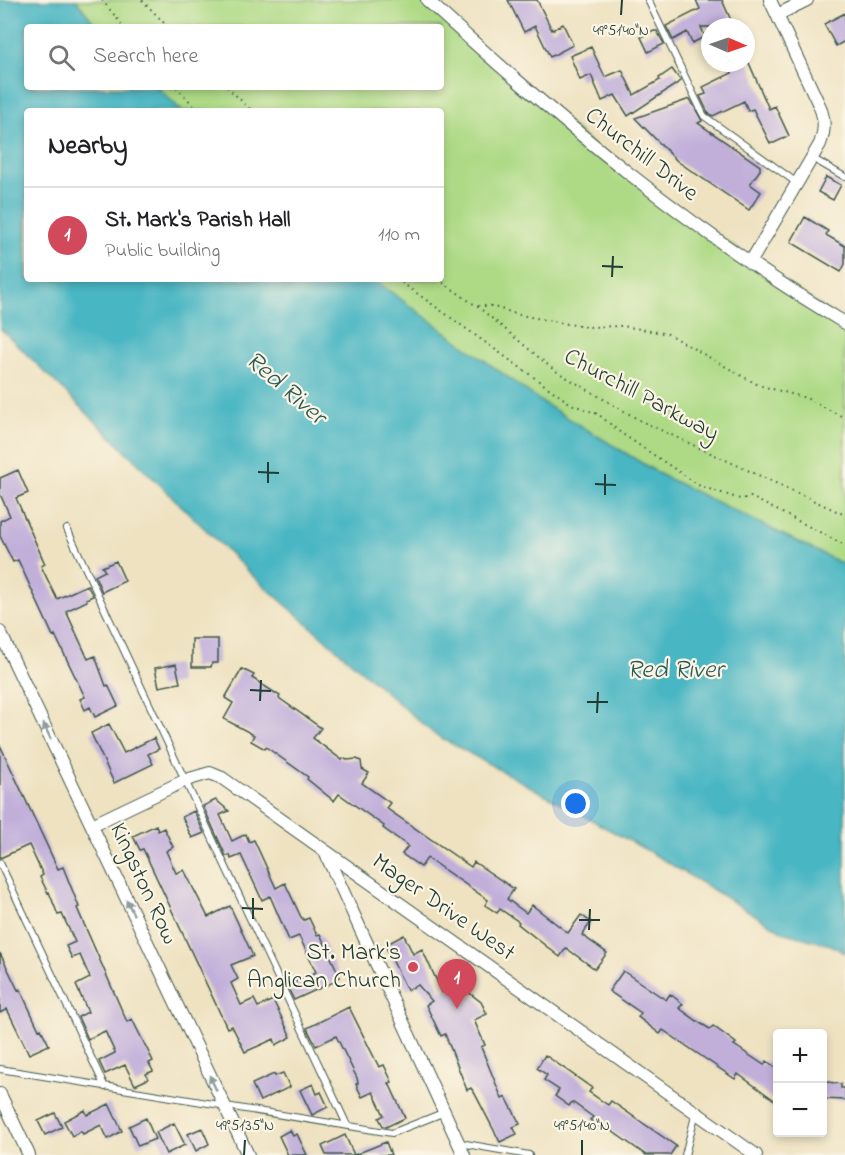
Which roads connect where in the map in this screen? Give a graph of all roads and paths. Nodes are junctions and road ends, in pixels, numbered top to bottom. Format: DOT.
graph roads {
  1 [pos="102,0"];
  2 [pos="142,0"];
  3 [pos="427,0"];
  4 [pos="648,0"];
  5 [pos="770,0"];
  6 [pos="807,0"];
  7 [pos="777,15"];
  8 [pos="122,24"];
  9 [pos="165,24"];
  10 [pos="179,90"];
  11 [pos="230,90"];
  12 [pos="197,108"];
  13 [pos="249,108"];
  14 [pos="812,158"];
  15 [pos="845,177"];
  16 [pos="797,183"];
  17 [pos="750,263"];
  18 [pos="400,282"];
  19 [pos="442,282"];
  20 [pos="477,306"];
  21 [pos="845,323"];
  22 [pos="845,417"];
  23 [pos="845,515"];
  24 [pos="67,529"];
  25 [pos="845,545"];
  26 [pos="0,632"];
  27 [pos="186,780"];
  28 [pos="92,825"];
  29 [pos="325,850"];
  30 [pos="0,863"];
  31 [pos="0,1070"];
  32 [pos="105,1087"];
  33 [pos="0,1094"];
  34 [pos="224,1105"];
  35 [pos="445,1112"];
  36 [pos="696,1112"];
  37 [pos="347,1125"];
  38 [pos="462,1149"];
  39 [pos="29,1155"];
  40 [pos="248,1155"];
  41 [pos="529,1155"];
  42 [pos="685,1155"];
  43 [pos="756,1155"];
  1 -- 8 [label="path"];
  2 -- 9 [label="path"];
  3 -- 17 [label="street, Churchill Drive"];
  4 -- 16 [label="lane"];
  5 -- 7 [label="street"];
  6 -- 7 [label="street"];
  7 -- 14 [label="street"];
  10 -- 12 [label="path"];
  11 -- 13 [label="path"];
  14 -- 15 [label="lane"];
  14 -- 16 [label="street"];
  16 -- 17 [label="street"];
  17 -- 21 [label="street, Churchill Drive"];
  18 -- 25 [label="path"];
  19 -- 20 [label="path, Churchill Parkway"];
  20 -- 22 [label="path"];
  20 -- 23 [label="path, Churchill Parkway"];
  24 -- 27 [label="lane"];
  28 -- 26 [label="street, Kingston Row, one-way"];
  27 -- 28 [label="street, Mager Drive West"];
  27 -- 29 [label="street, Mager Drive West"];
  27 -- 37 [label="lane"];
  34 -- 28 [label="street, Kingston Row, one-way"];
  29 -- 35 [label="street"];
  29 -- 36 [label="street, Mager Drive West"];
  30 -- 32 [label="lane"];
  31 -- 32 [label="lane"];
  32 -- 34 [label="lane"];
  33 -- 39 [label="street"];
  34 -- 37 [label="lane"];
  34 -- 40 [label="street, Kingston Row"];
  35 -- 37 [label="lane"];
  35 -- 38 [label="street"];
  36 -- 42 [label="lane"];
  36 -- 43 [label="street, Mager Drive West"];
  38 -- 41 [label="lane"];
}
